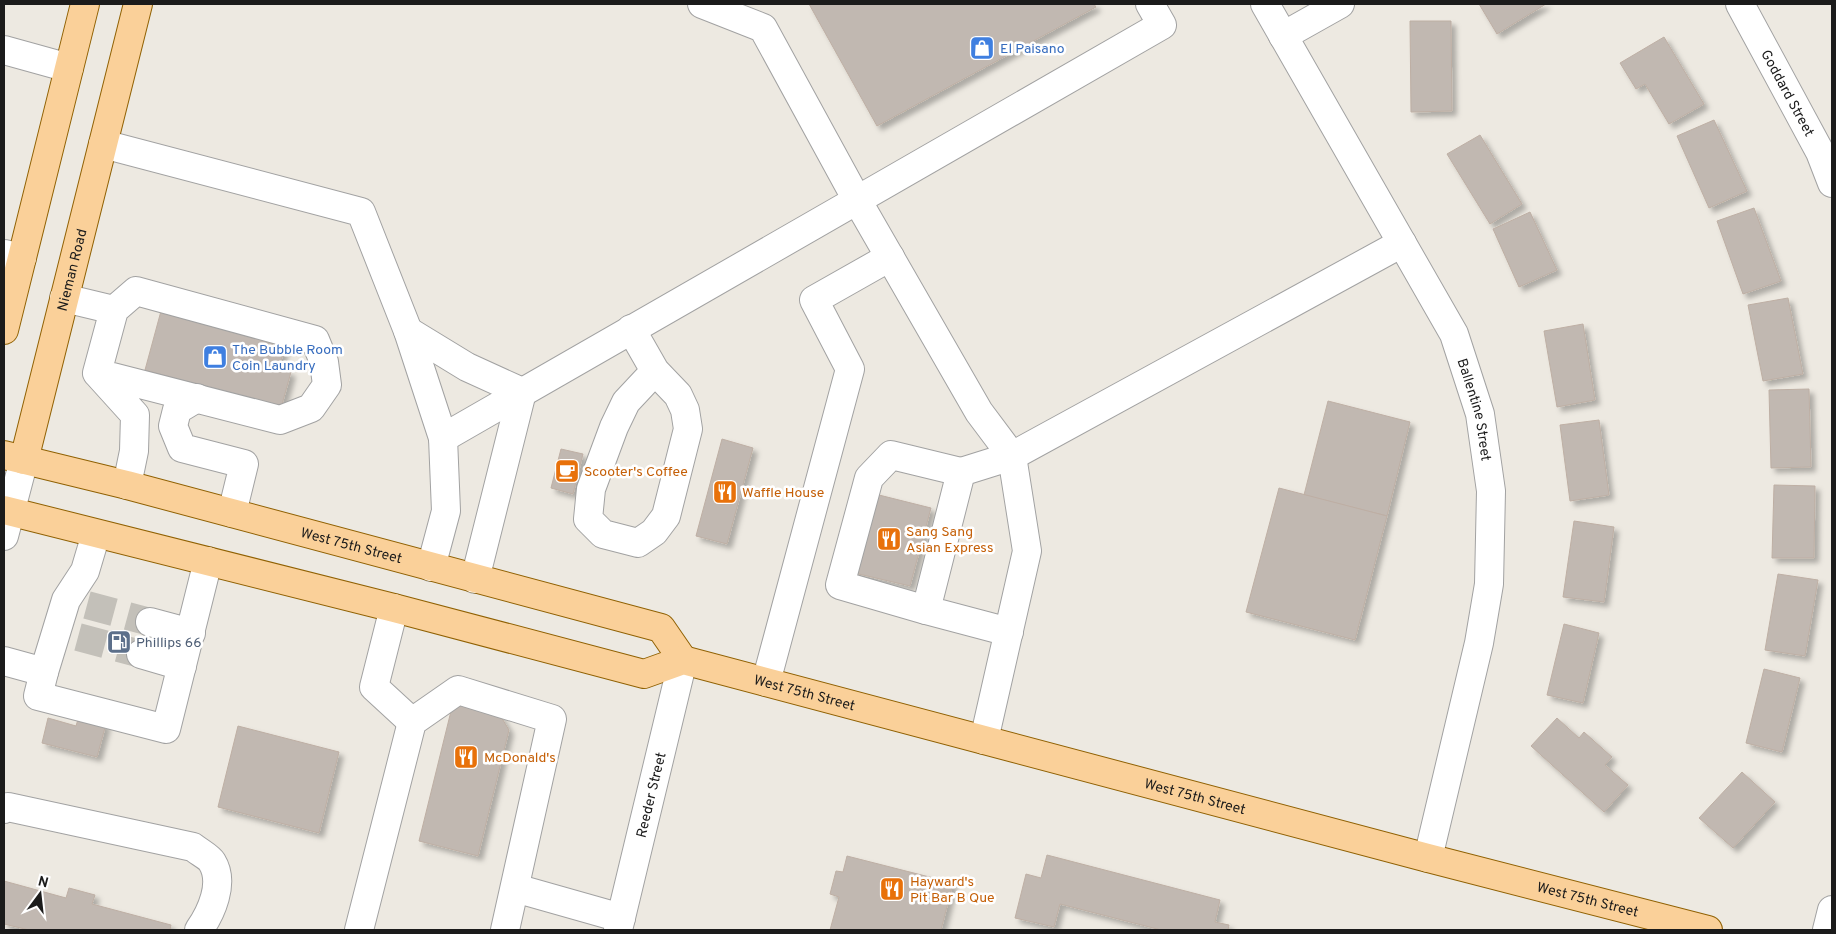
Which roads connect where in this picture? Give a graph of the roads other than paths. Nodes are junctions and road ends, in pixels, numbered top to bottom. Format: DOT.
graph roads {
  1 [pos="85,4"];
  2 [pos="138,4"];
  3 [pos="702,4"];
  4 [pos="1150,4"];
  5 [pos="1265,4"];
  6 [pos="1340,4"];
  7 [pos="1740,4"];
  8 [pos="1283,36"];
  9 [pos="4,50"];
  10 [pos="69,68"];
  11 [pos="103,144"];
  12 [pos="1832,183"];
  13 [pos="857,200"];
  14 [pos="1402,243"];
  15 [pos="13,256"];
  16 [pos="890,257"];
  17 [pos="64,298"];
  18 [pos="114,310"];
  19 [pos="631,329"];
  20 [pos="4,330"];
  21 [pos="408,331"];
  22 [pos="655,371"];
  23 [pos="97,373"];
  24 [pos="522,392"];
  25 [pos="197,398"];
  26 [pos="443,438"];
  27 [pos="1012,456"];
  28 [pos="14,457"];
  29 [pos="961,472"];
  30 [pos="127,485"];
  31 [pos="232,513"];
  32 [pos="6,519"];
  33 [pos="96,534"];
  34 [pos="208,561"];
  35 [pos="431,567"];
  36 [pos="475,579"];
  37 [pos="394,608"];
  38 [pos="926,610"];
  39 [pos="150,622"];
  40 [pos="1009,632"];
  41 [pos="191,633"];
  42 [pos="141,654"];
  43 [pos="682,660"];
  44 [pos="4,661"];
  45 [pos="182,666"];
  46 [pos="44,672"];
  47 [pos="766,682"];
  48 [pos="412,722"];
  49 [pos="984,740"];
  50 [pos="4,809"];
  51 [pos="1428,858"];
  52 [pos="515,888"];
  53 [pos="1832,910"];
  54 [pos="620,924"];
  55 [pos="199,930"];
  56 [pos="359,930"];
  57 [pos="505,930"];
  58 [pos="1708,930"];
  59 [pos="1827,930"];
  1 -- 10 [label="main road"];
  2 -- 11 [label="main road, Nieman Road"];
  3 -- 13 [label="street"];
  4 -- 13 [label="street"];
  5 -- 8 [label="street, Ballentine Street"];
  6 -- 8 [label="street"];
  7 -- 12 [label="street, Goddard Street"];
  8 -- 14 [label="street, Ballentine Street"];
  9 -- 10 [label="street"];
  10 -- 15 [label="main road"];
  11 -- 17 [label="main road, Nieman Road"];
  11 -- 21 [label="street"];
  13 -- 16 [label="street"];
  13 -- 19 [label="street"];
  14 -- 27 [label="street"];
  14 -- 51 [label="street, Ballentine Street"];
  15 -- 20 [label="main road"];
  16 -- 27 [label="street"];
  16 -- 47 [label="street"];
  17 -- 18 [label="street"];
  17 -- 28 [label="main road, Nieman Road"];
  18 -- 23 [label="street"];
  18 -- 25 [label="street"];
  19 -- 22 [label="street"];
  19 -- 24 [label="street"];
  21 -- 24 [label="street"];
  21 -- 26 [label="street"];
  22 -- 22 [label="street"];
  23 -- 25 [label="street"];
  23 -- 30 [label="street"];
  24 -- 26 [label="street"];
  24 -- 36 [label="street"];
  25 -- 31 [label="street"];
  26 -- 35 [label="street"];
  27 -- 29 [label="street"];
  27 -- 40 [label="street"];
  28 -- 30 [label="main road, West 75th Street"];
  28 -- 32 [label="street, Nieman Road"];
  29 -- 38 [label="street"];
  29 -- 38 [label="street"];
  30 -- 31 [label="main road, West 75th Street"];
  31 -- 35 [label="main road, West 75th Street"];
  32 -- 33 [label="main road"];
  33 -- 34 [label="main road"];
  33 -- 46 [label="street"];
  34 -- 37 [label="main road"];
  34 -- 41 [label="street"];
  35 -- 36 [label="main road, West 75th Street"];
  36 -- 43 [label="main road, West 75th Street"];
  37 -- 43 [label="main road"];
  37 -- 48 [label="street"];
  38 -- 40 [label="street"];
  39 -- 41 [label="street"];
  40 -- 49 [label="street"];
  41 -- 45 [label="street"];
  42 -- 45 [label="street"];
  43 -- 47 [label="main road, West 75th Street"];
  43 -- 54 [label="street, Reeder Street"];
  44 -- 46 [label="street"];
  45 -- 46 [label="street"];
  47 -- 49 [label="main road, West 75th Street"];
  48 -- 52 [label="street"];
  48 -- 56 [label="street"];
  49 -- 51 [label="main road, West 75th Street"];
  50 -- 55 [label="street"];
  51 -- 58 [label="main road, West 75th Street"];
  52 -- 54 [label="street"];
  52 -- 57 [label="street"];
  53 -- 59 [label="street"];
}
